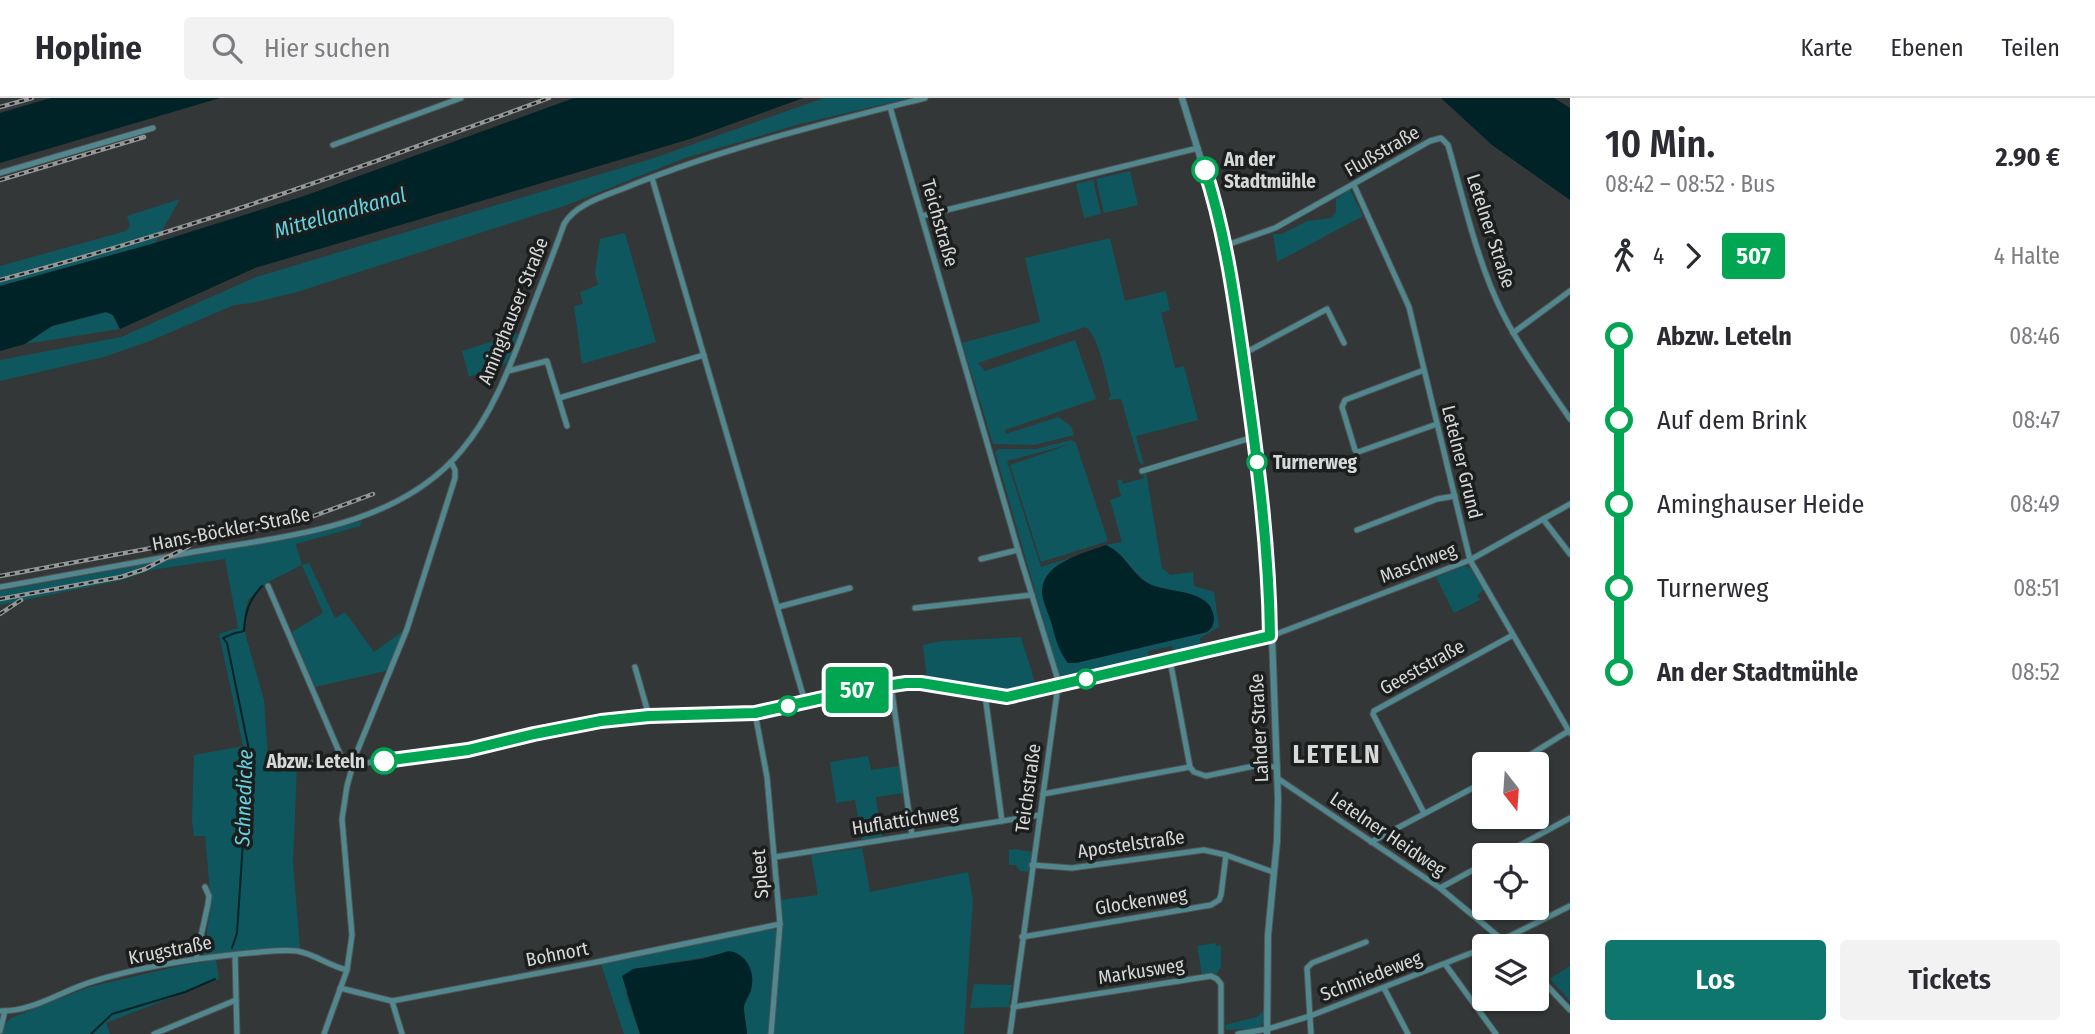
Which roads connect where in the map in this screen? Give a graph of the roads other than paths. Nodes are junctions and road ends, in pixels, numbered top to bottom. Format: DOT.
graph roads {
  1 [pos="461,98"];
  2 [pos="925,98"];
  3 [pos="1182,98"];
  4 [pos="890,107"];
  5 [pos="153,128"];
  6 [pos="1441,138"];
  7 [pos="333,145"];
  8 [pos="1198,148"];
  9 [pos="0,173"];
  10 [pos="652,178"];
  11 [pos="1354,185"];
  12 [pos="922,216"];
  13 [pos="1224,246"];
  14 [pos="1570,291"];
  15 [pos="1514,333"];
  16 [pos="1344,343"];
  17 [pos="1242,354"];
  18 [pos="704,355"];
  19 [pos="1424,370"];
  20 [pos="508,371"];
  21 [pos="559,398"];
  22 [pos="1570,405"];
  23 [pos="1564,410"];
  24 [pos="1570,419"];
  25 [pos="1437,424"];
  26 [pos="567,426"];
  27 [pos="1254,438"];
  28 [pos="452,462"];
  29 [pos="1142,471"];
  30 [pos="1455,496"];
  31 [pos="1570,504"];
  32 [pos="1543,519"];
  33 [pos="1357,530"];
  34 [pos="1018,550"];
  35 [pos="1570,554"];
  36 [pos="981,559"];
  37 [pos="1470,560"];
  38 [pos="268,586"];
  39 [pos="0,587"];
  40 [pos="850,588"];
  41 [pos="1032,595"];
  42 [pos="778,607"];
  43 [pos="915,608"];
  44 [pos="1513,635"];
  45 [pos="1270,636"];
  46 [pos="1170,660"];
  47 [pos="635,667"];
  48 [pos="891,685"];
  49 [pos="1058,686"];
  50 [pos="985,695"];
  51 [pos="805,702"];
  52 [pos="755,713"];
  53 [pos="649,716"];
  54 [pos="1570,732"];
  55 [pos="1536,752"];
  56 [pos="343,761"];
  57 [pos="353,764"];
  58 [pos="289,765"];
  59 [pos="1190,767"];
  60 [pos="1277,767"];
  61 [pos="1277,778"];
  62 [pos="1472,788"];
  63 [pos="1043,794"];
  64 [pos="1424,813"];
  65 [pos="1040,815"];
  66 [pos="1570,818"];
  67 [pos="1002,821"];
  68 [pos="912,835"];
  69 [pos="1371,842"];
  70 [pos="1524,843"];
  71 [pos="1226,855"];
  72 [pos="775,857"];
  73 [pos="1032,864"];
  74 [pos="1472,871"];
  75 [pos="1273,872"];
  76 [pos="205,887"];
  77 [pos="1440,888"];
  78 [pos="1570,906"];
  79 [pos="779,924"];
  80 [pos="1498,934"];
  81 [pos="1516,934"];
  82 [pos="1022,937"];
  83 [pos="1366,942"];
  84 [pos="1472,953"];
  85 [pos="234,955"];
  86 [pos="196,959"];
  87 [pos="1445,964"];
  88 [pos="347,970"];
  89 [pos="340,988"];
  90 [pos="1384,988"];
  91 [pos="1549,988"];
  92 [pos="236,1000"];
  93 [pos="392,1001"];
  94 [pos="1013,1007"];
  95 [pos="1570,1010"];
  96 [pos="3,1011"];
  97 [pos="1310,1016"];
  98 [pos="0,1031"];
  99 [pos="1268,1032"];
  100 [pos="154,1034"];
  101 [pos="237,1034"];
  102 [pos="324,1034"];
  103 [pos="402,1034"];
  104 [pos="771,1034"];
  105 [pos="1010,1034"];
  106 [pos="1221,1034"];
  107 [pos="1238,1034"];
  108 [pos="1311,1034"];
  109 [pos="1408,1034"];
  110 [pos="1496,1034"];
  1 -- 7 [label="street"];
  2 -- 4 [label="street, Aminghauser Straße"];
  3 -- 8 [label="street, Lahder Straße"];
  4 -- 10 [label="street, Aminghauser Straße"];
  4 -- 12 [label="street, Teichstraße"];
  5 -- 9 [label="street"];
  6 -- 11 [label="street, Flußstraße"];
  6 -- 15 [label="street, Letelner Straße"];
  8 -- 12 [label="street"];
  8 -- 13 [label="street, Lahder Straße"];
  10 -- 18 [label="street"];
  10 -- 20 [label="street, Aminghauser Straße"];
  11 -- 13 [label="street, Flußstraße"];
  11 -- 19 [label="street, Letelner Grund"];
  12 -- 34 [label="street, Teichstraße"];
  13 -- 17 [label="street, Lahder Straße"];
  14 -- 15 [label="street"];
  15 -- 23 [label="street, Letelner Straße"];
  16 -- 17 [label="street"];
  17 -- 27 [label="street, Lahder Straße"];
  18 -- 21 [label="street"];
  18 -- 42 [label="street"];
  19 -- 25 [label="street, Letelner Grund"];
  19 -- 25 [label="street"];
  20 -- 21 [label="street"];
  20 -- 28 [label="street, Aminghauser Straße"];
  21 -- 26 [label="street"];
  22 -- 23 [label="street"];
  23 -- 24 [label="street, Letelner Straße"];
  25 -- 30 [label="street, Letelner Grund"];
  27 -- 29 [label="street"];
  27 -- 45 [label="street, Lahder Straße"];
  28 -- 39 [label="street, Hans-Böckler-Straße"];
  28 -- 57 [label="street"];
  30 -- 33 [label="street"];
  30 -- 37 [label="street, Letelner Grund"];
  31 -- 32 [label="street, Maschweg"];
  32 -- 35 [label="street"];
  32 -- 37 [label="street, Maschweg"];
  34 -- 36 [label="street"];
  34 -- 41 [label="street, Teichstraße"];
  37 -- 44 [label="street, Letelner Grund"];
  37 -- 45 [label="street, Maschweg"];
  38 -- 56 [label="street"];
  40 -- 42 [label="street"];
  41 -- 43 [label="street"];
  41 -- 49 [label="street, Teichstraße"];
  42 -- 51 [label="street"];
  44 -- 54 [label="street, Letelner Grund"];
  44 -- 64 [label="street, Geeststraße"];
  45 -- 46 [label="street, Maschweg"];
  45 -- 60 [label="street, Lahder Straße"];
  46 -- 49 [label="street, Maschweg"];
  46 -- 59 [label="street"];
  47 -- 53 [label="street"];
  48 -- 50 [label="street, Maschweg"];
  48 -- 51 [label="street, Maschweg"];
  48 -- 68 [label="street"];
  49 -- 50 [label="street, Maschweg"];
  49 -- 63 [label="street, Teichstraße"];
  50 -- 67 [label="street"];
  51 -- 52 [label="street, Maschweg"];
  52 -- 53 [label="street, Maschweg"];
  52 -- 72 [label="street, Spleet"];
  53 -- 57 [label="street, Maschweg"];
  54 -- 55 [label="street"];
  56 -- 57 [label="street"];
  56 -- 58 [label="street"];
  57 -- 88 [label="street"];
  59 -- 60 [label="street"];
  59 -- 63 [label="street"];
  60 -- 61 [label="street, Lahder Straße"];
  61 -- 69 [label="street, Letelner Heidweg"];
  61 -- 75 [label="street, Lahder Straße"];
  62 -- 64 [label="street"];
  63 -- 65 [label="street, Teichstraße"];
  64 -- 69 [label="street"];
  65 -- 67 [label="street, Huflattichweg"];
  65 -- 73 [label="street, Teichstraße"];
  66 -- 70 [label="street"];
  67 -- 68 [label="street, Huflattichweg"];
  68 -- 72 [label="street, Huflattichweg"];
  69 -- 77 [label="street, Letelner Heidweg"];
  71 -- 73 [label="street, Apostelstraße"];
  71 -- 75 [label="street, Apostelstraße"];
  71 -- 82 [label="street, Glockenweg"];
  72 -- 79 [label="street, Spleet"];
  73 -- 82 [label="street, Teichstraße"];
  74 -- 77 [label="street"];
  75 -- 99 [label="street, Lahder Straße"];
  76 -- 86 [label="street"];
  77 -- 80 [label="street, Letelner Heidweg"];
  78 -- 81 [label="street, Schmiedeweg"];
  79 -- 93 [label="street, Bohnort"];
  79 -- 104 [label="street, Spleet"];
  82 -- 94 [label="street, Teichstraße"];
  83 -- 97 [label="street"];
  84 -- 87 [label="street, Schmiedeweg"];
  85 -- 86 [label="street, Krugstraße"];
  85 -- 88 [label="street, Krugstraße"];
  85 -- 92 [label="street"];
  86 -- 96 [label="street, Krugstraße"];
  87 -- 90 [label="street, Schmiedeweg"];
  87 -- 110 [label="street"];
  88 -- 89 [label="street"];
  89 -- 93 [label="street, Bohnort"];
  89 -- 102 [label="street"];
  90 -- 97 [label="street, Schmiedeweg"];
  90 -- 109 [label="street"];
  91 -- 95 [label="street"];
  92 -- 100 [label="street"];
  92 -- 101 [label="street"];
  93 -- 103 [label="street"];
  94 -- 105 [label="street, Teichstraße"];
  94 -- 106 [label="street, Markusweg"];
  96 -- 98 [label="street"];
  97 -- 99 [label="street, Schmiedeweg"];
  97 -- 108 [label="street"];
  99 -- 107 [label="street, Schmiedeweg"];
}
